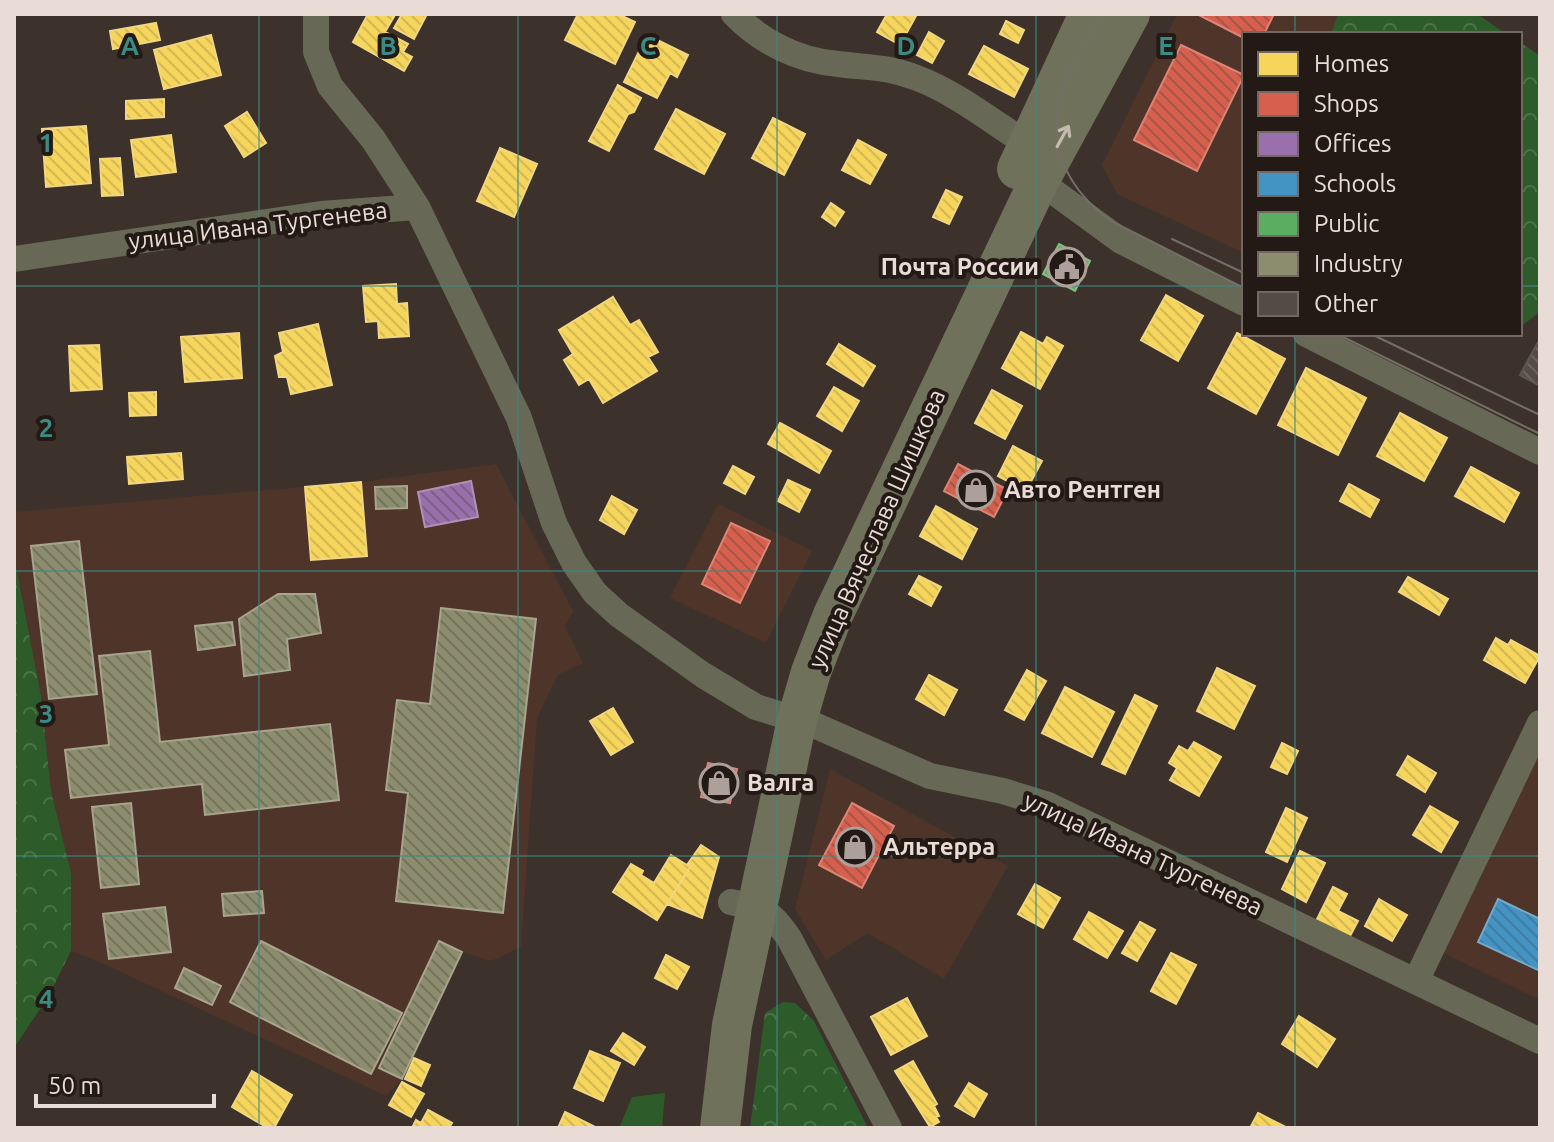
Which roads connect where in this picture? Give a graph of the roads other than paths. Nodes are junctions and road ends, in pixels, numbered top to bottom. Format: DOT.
graph roads {
  1 [pos="316,14"];
  2 [pos="734,14"];
  3 [pos="1089,14"];
  4 [pos="1130,14"];
  5 [pos="1034,163"];
  6 [pos="417,207"];
  7 [pos="14,259"];
  8 [pos="1242,302"];
  9 [pos="1310,336"];
  10 [pos="1540,452"];
  11 [pos="785,717"];
  12 [pos="1540,723"];
  13 [pos="744,904"];
  14 [pos="1416,981"];
  15 [pos="1540,1041"];
  16 [pos="695,1128"];
  17 [pos="720,1128"];
  18 [pos="889,1128"];
  1 -- 6 [label="street"];
  2 -- 5 [label="street"];
  3 -- 5 [label="main road, улица Вячеслава Шишкова"];
  5 -- 4 [label="main road, улица Вячеслава Шишкова, one-way"];
  5 -- 8 [label="street"];
  5 -- 11 [label="main road, улица Вячеслава Шишкова"];
  6 -- 7 [label="street, улица Ивана Тургенева"];
  6 -- 11 [label="street, улица Ивана Тургенева"];
  9 -- 10 [label="street"];
  11 -- 13 [label="main road, улица Вячеслава Шишкова"];
  11 -- 14 [label="street, улица Ивана Тургенева"];
  12 -- 14 [label="street"];
  13 -- 16 [label="main road, улица Вячеслава Шишкова"];
  13 -- 17 [label="main road, улица Вячеслава Шишкова"];
  13 -- 18 [label="street"];
  14 -- 15 [label="street, улица Ивана Тургенева"];
}
